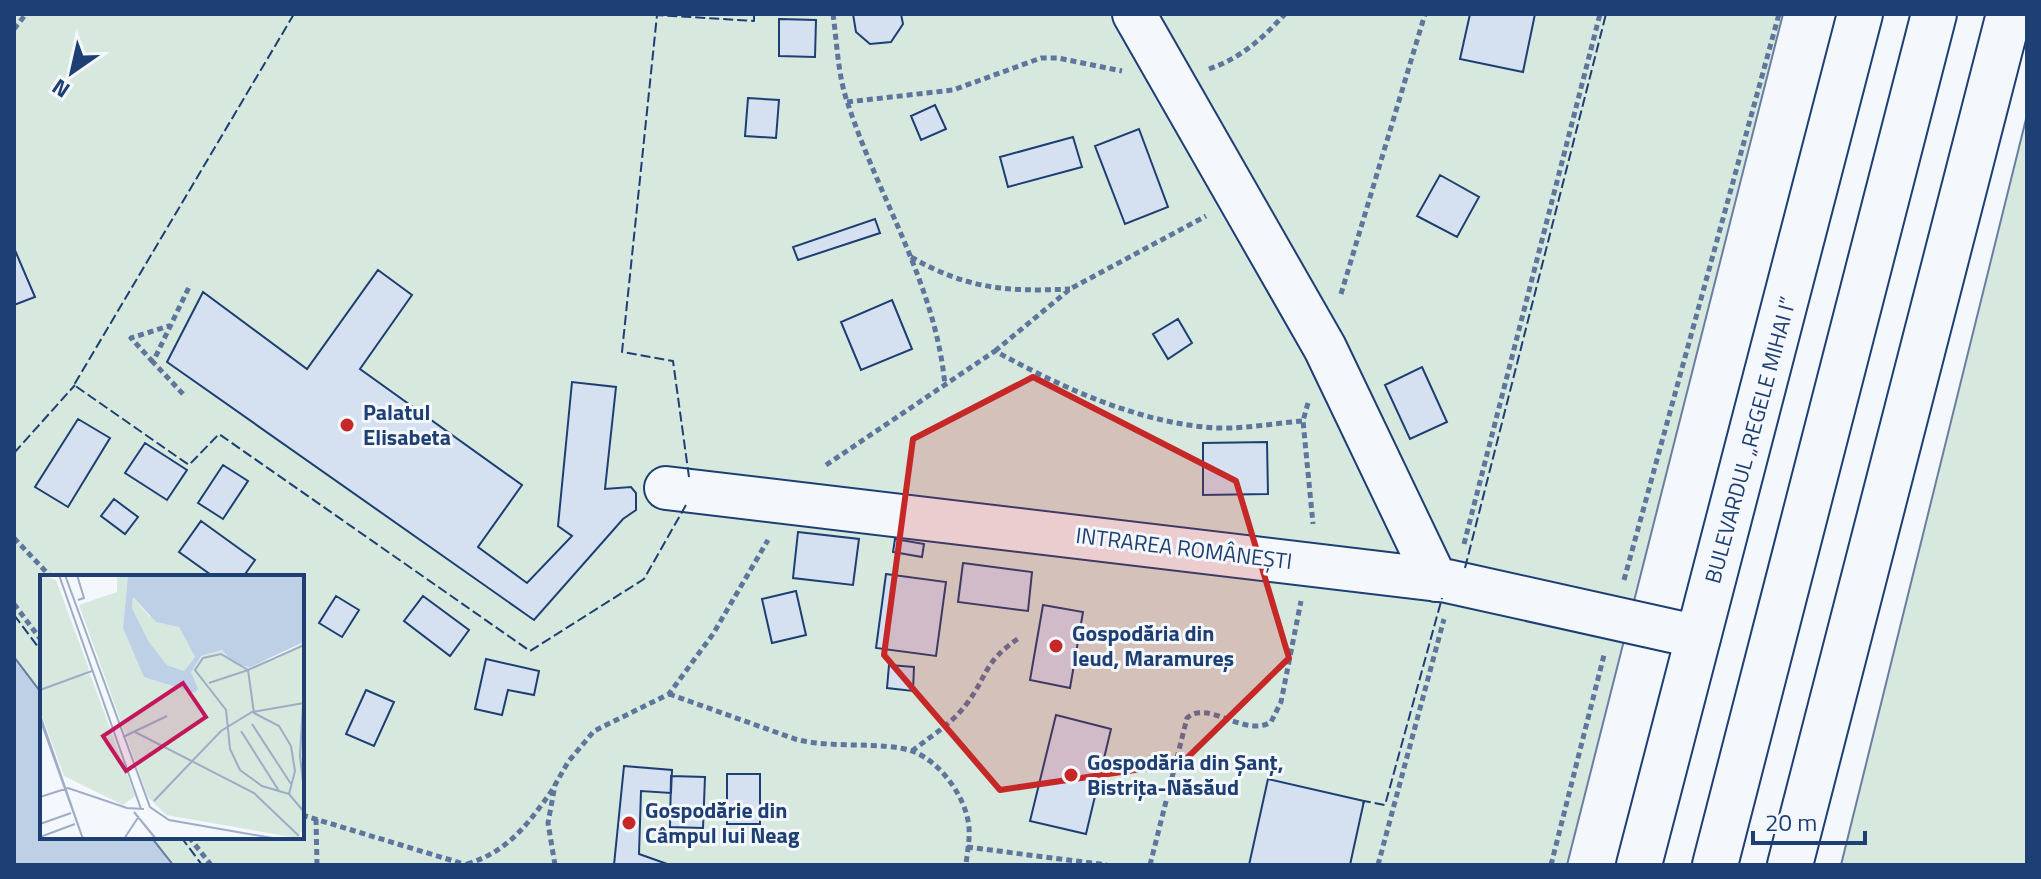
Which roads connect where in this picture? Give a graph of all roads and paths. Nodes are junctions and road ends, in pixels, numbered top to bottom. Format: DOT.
graph roads {
  1 [pos="26,14"];
  2 [pos="833,14"];
  3 [pos="1134,14"];
  4 [pos="1285,14"];
  5 [pos="1425,14"];
  6 [pos="1600,14"];
  7 [pos="1779,14"];
  8 [pos="1860,14"];
  9 [pos="1934,14"];
  10 [pos="2009,14"];
  11 [pos="14,29"];
  12 [pos="1173,82"];
  13 [pos="847,102"];
  14 [pos="1238,199"];
  15 [pos="910,256"];
  16 [pos="190,285"];
  17 [pos="1070,289"];
  18 [pos="170,326"];
  19 [pos="1325,348"];
  20 [pos="995,351"];
  21 [pos="153,362"];
  22 [pos="945,386"];
  23 [pos="183,394"];
  24 [pos="666,488"];
  25 [pos="14,538"];
  26 [pos="1307,563"];
  27 [pos="49,575"];
  28 [pos="1445,581"];
  29 [pos="14,604"];
  30 [pos="1613,618"];
  31 [pos="1699,637"];
  32 [pos="40,638"];
  33 [pos="1019,638"];
  34 [pos="669,694"];
  35 [pos="912,751"];
  36 [pos="555,785"];
  37 [pos="304,816"];
  38 [pos="316,819"];
  39 [pos="191,839"];
  40 [pos="967,847"];
  41 [pos="211,865"];
  42 [pos="317,865"];
  43 [pos="466,865"];
  44 [pos="966,865"];
  45 [pos="1107,865"];
  46 [pos="1150,865"];
  47 [pos="1378,865"];
  48 [pos="1551,865"];
  49 [pos="1639,865"];
  50 [pos="1715,865"];
  51 [pos="1790,865"];
  1 -- 11 [label="path"];
  2 -- 13 [label="path"];
  3 -- 12 [label="street"];
  4 -- 12 [label="path"];
  5 -- 19 [label="path"];
  6 -- 28 [label="path"];
  7 -- 30 [label="path"];
  8 -- 31 [label="main road, BULEVARDUL „REGELE MIHAI I”"];
  9 -- 50 [label="main road"];
  10 -- 51 [label="main road"];
  12 -- 13 [label="path"];
  12 -- 14 [label="street"];
  13 -- 15 [label="path"];
  14 -- 17 [label="path"];
  14 -- 19 [label="street"];
  15 -- 17 [label="path"];
  15 -- 22 [label="path"];
  16 -- 18 [label="path"];
  17 -- 20 [label="path"];
  18 -- 21 [label="path"];
  18 -- 21 [label="path"];
  19 -- 26 [label="path"];
  19 -- 28 [label="street"];
  21 -- 23 [label="path"];
  24 -- 26 [label="street, INTRAREA ROMÂNEȘTI"];
  25 -- 27 [label="path"];
  26 -- 28 [label="street, INTRAREA ROMÂNEȘTI"];
  26 -- 46 [label="path"];
  28 -- 30 [label="street, INTRAREA ROMÂNEȘTI"];
  28 -- 47 [label="path"];
  29 -- 32 [label="path"];
  30 -- 31 [label="street, INTRAREA ROMÂNEȘTI"];
  30 -- 48 [label="path"];
  31 -- 49 [label="main road, BULEVARDUL „REGELE MIHAI I”"];
  33 -- 35 [label="path"];
  34 -- 35 [label="path"];
  35 -- 40 [label="path"];
  36 -- 43 [label="path"];
  37 -- 38 [label="path"];
  38 -- 42 [label="path"];
  38 -- 43 [label="path"];
  39 -- 41 [label="path"];
  40 -- 44 [label="path"];
  40 -- 45 [label="path"];
}
